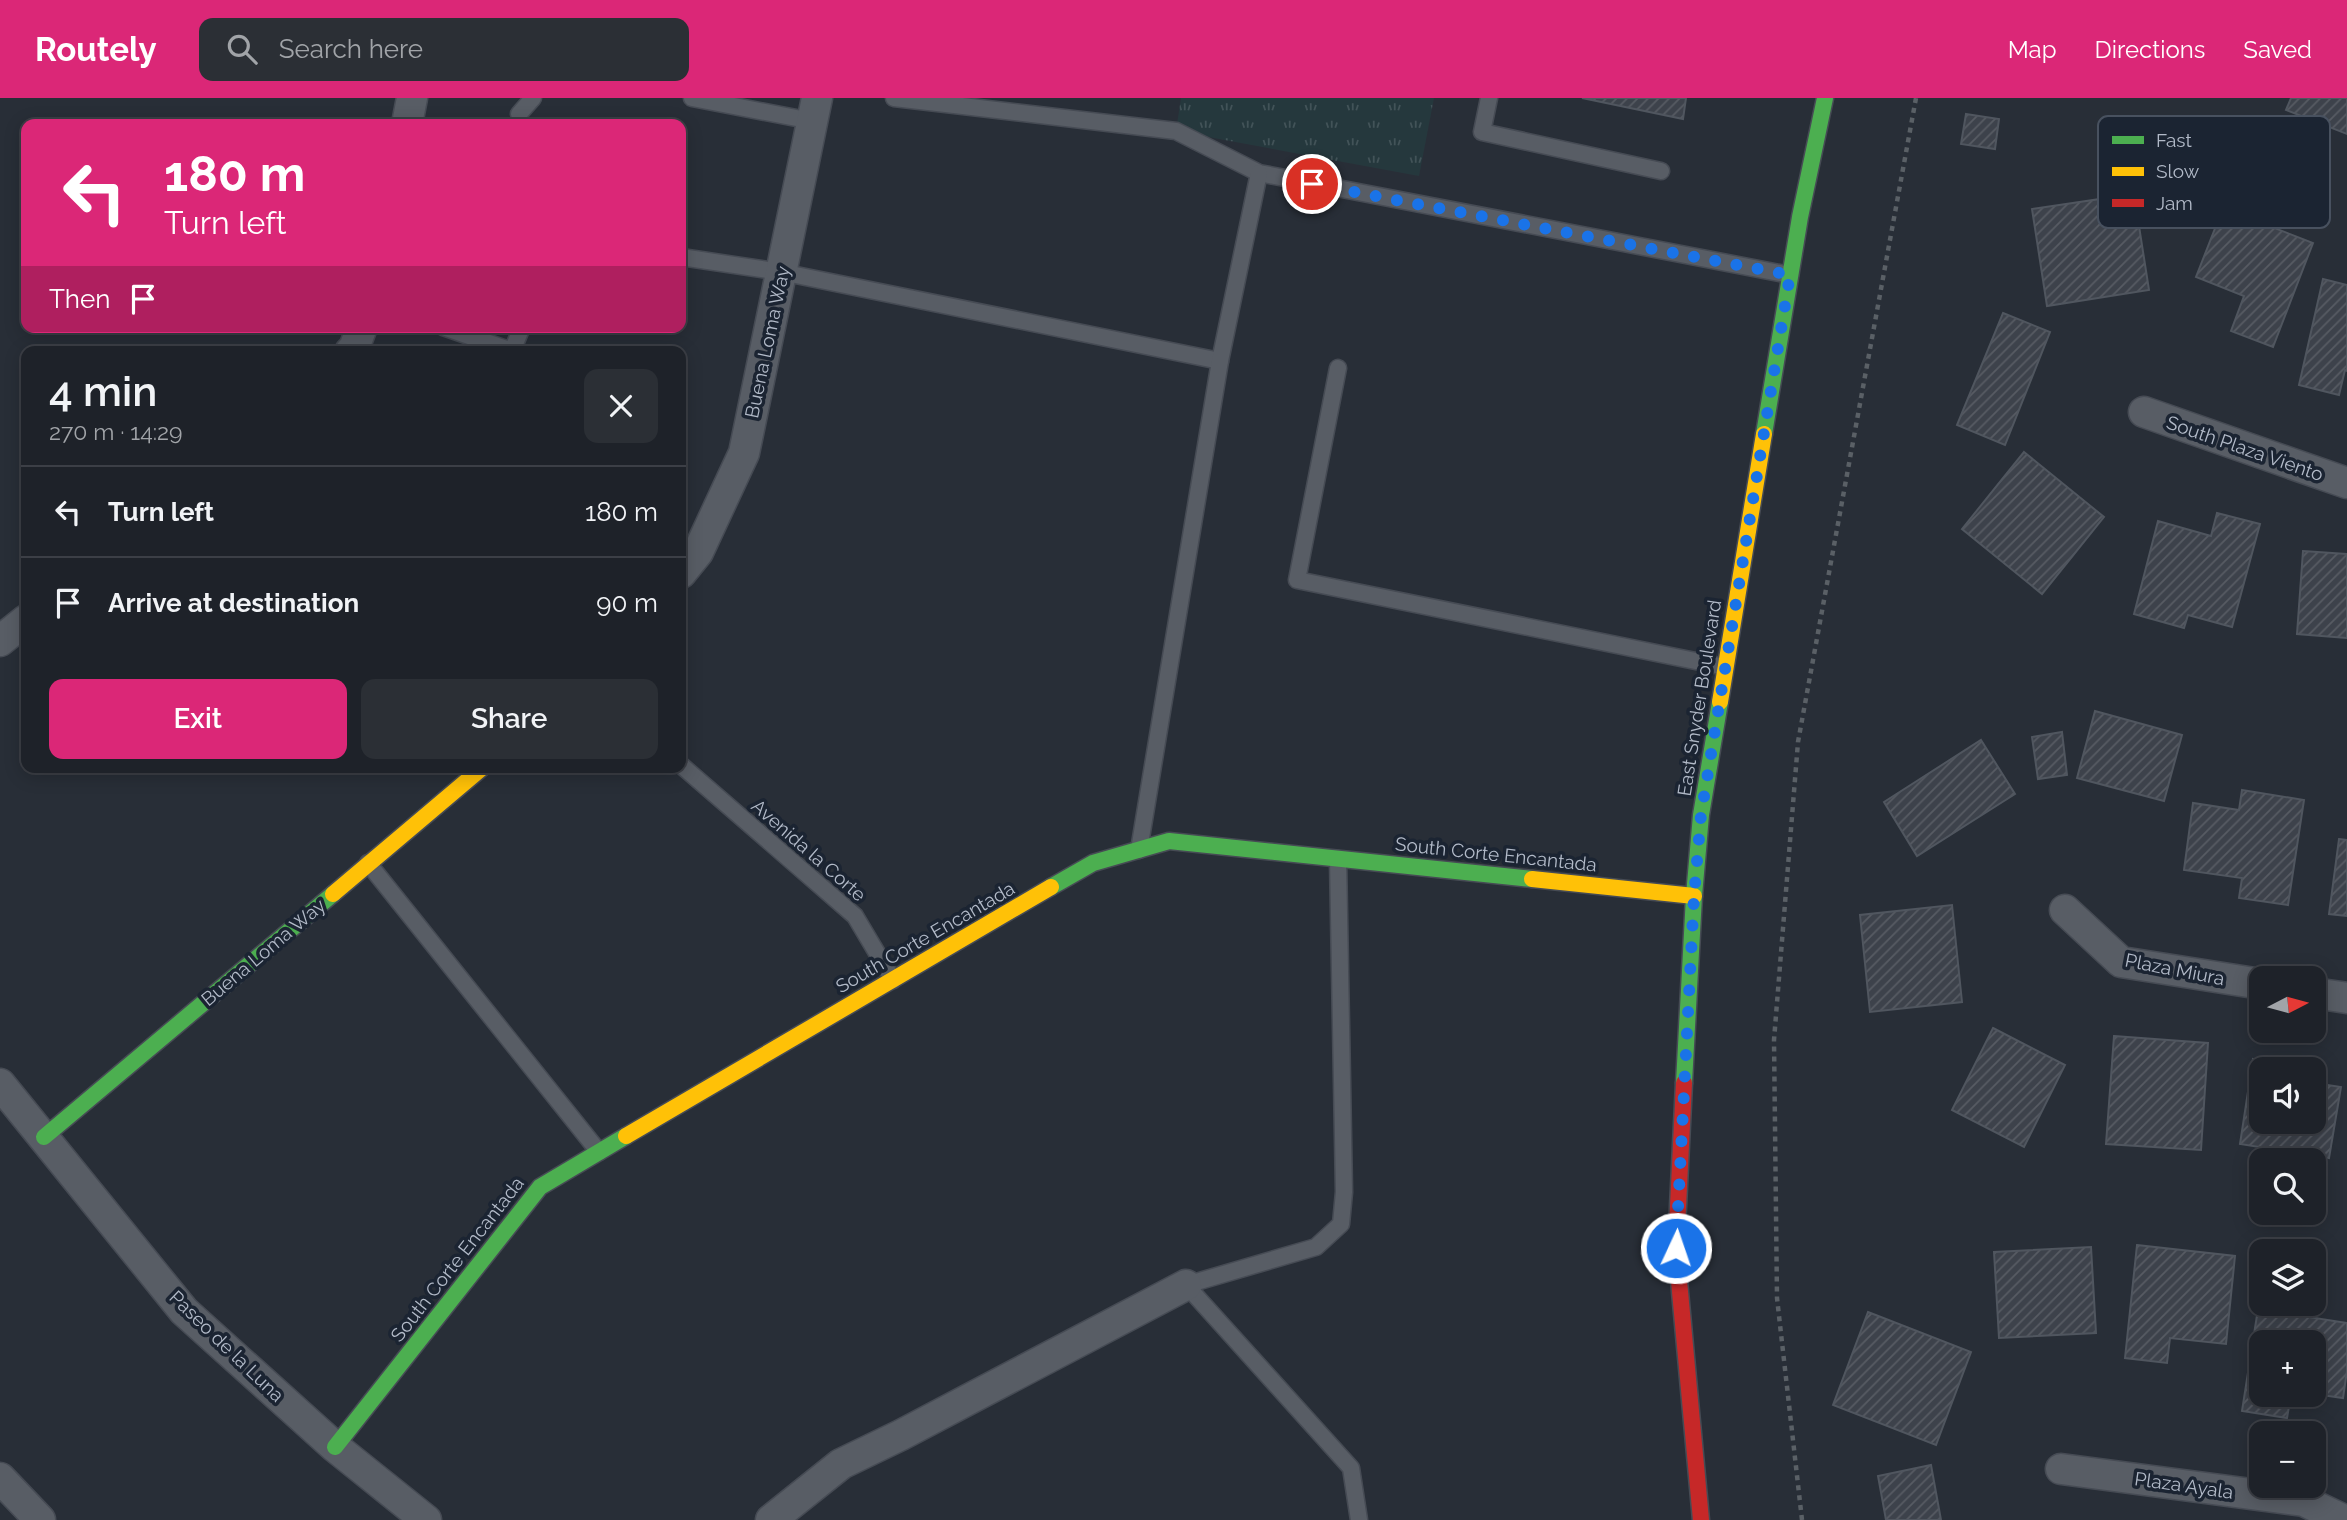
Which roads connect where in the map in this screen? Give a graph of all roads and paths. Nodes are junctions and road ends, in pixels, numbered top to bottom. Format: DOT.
graph roads {
  1 [pos="412,98"];
  2 [pos="533,98"];
  3 [pos="692,98"];
  4 [pos="894,98"];
  5 [pos="1489,98"];
  6 [pos="1825,98"];
  7 [pos="1916,98"];
  8 [pos="815,110"];
  9 [pos="519,114"];
  10 [pos="408,119"];
  11 [pos="1661,171"];
  12 [pos="1259,173"];
  13 [pos="686,258"];
  14 [pos="781,272"];
  15 [pos="1790,275"];
  16 [pos="460,333"];
  17 [pos="498,346"];
  18 [pos="1220,361"];
  19 [pos="1339,368"];
  20 [pos="2144,412"];
  21 [pos="2347,483"];
  22 [pos="686,567"];
  23 [pos="21,624"];
  24 [pos="0,641"];
  25 [pos="1725,667"];
  26 [pos="686,769"];
  27 [pos="476,773"];
  28 [pos="1139,850"];
  29 [pos="1338,859"];
  30 [pos="368,863"];
  31 [pos="1694,896"];
  32 [pos="2065,910"];
  33 [pos="893,980"];
  34 [pos="2249,982"];
  35 [pos="2326,995"];
  36 [pos="2347,998"];
  37 [pos="0,1084"];
  38 [pos="44,1136"];
  39 [pos="598,1152"];
  40 [pos="1186,1285"];
  41 [pos="335,1447"];
  42 [pos="2061,1469"];
  43 [pos="0,1478"];
  44 [pos="40,1520"];
  45 [pos="426,1520"];
  46 [pos="771,1520"];
  47 [pos="1359,1520"];
  48 [pos="1701,1520"];
  49 [pos="1802,1520"];
  50 [pos="2344,1520"];
  1 -- 10 [label="street"];
  2 -- 9 [label="lane"];
  3 -- 8 [label="lane"];
  4 -- 12 [label="lane"];
  5 -- 11 [label="lane"];
  6 -- 15 [label="street, East Snyder Boulevard"];
  7 -- 49 [label="path"];
  8 -- 14 [label="street, Buena Loma Way"];
  12 -- 15 [label="lane"];
  12 -- 18 [label="lane"];
  13 -- 14 [label="lane"];
  14 -- 18 [label="lane"];
  14 -- 22 [label="street, Buena Loma Way"];
  15 -- 25 [label="street, East Snyder Boulevard"];
  16 -- 17 [label="lane"];
  18 -- 28 [label="lane"];
  19 -- 25 [label="lane"];
  20 -- 21 [label="street, South Plaza Viento"];
  23 -- 24 [label="street"];
  25 -- 31 [label="street, East Snyder Boulevard"];
  26 -- 33 [label="lane, Avenida la Corte"];
  27 -- 30 [label="street, Buena Loma Way"];
  28 -- 29 [label="street, South Corte Encantada"];
  28 -- 33 [label="street, South Corte Encantada"];
  29 -- 31 [label="street, South Corte Encantada"];
  29 -- 40 [label="lane"];
  30 -- 38 [label="street, Buena Loma Way"];
  30 -- 39 [label="lane"];
  31 -- 48 [label="street, East Snyder Boulevard"];
  32 -- 34 [label="street, Plaza Miura"];
  33 -- 39 [label="street, South Corte Encantada"];
  35 -- 36 [label="street"];
  37 -- 38 [label="street, Paseo de la Luna"];
  38 -- 41 [label="street, Paseo de la Luna"];
  39 -- 41 [label="street, South Corte Encantada"];
  40 -- 46 [label="street"];
  40 -- 47 [label="lane"];
  41 -- 45 [label="street, Paseo de la Luna"];
  42 -- 50 [label="street, Plaza Ayala"];
  43 -- 44 [label="street"];
}
